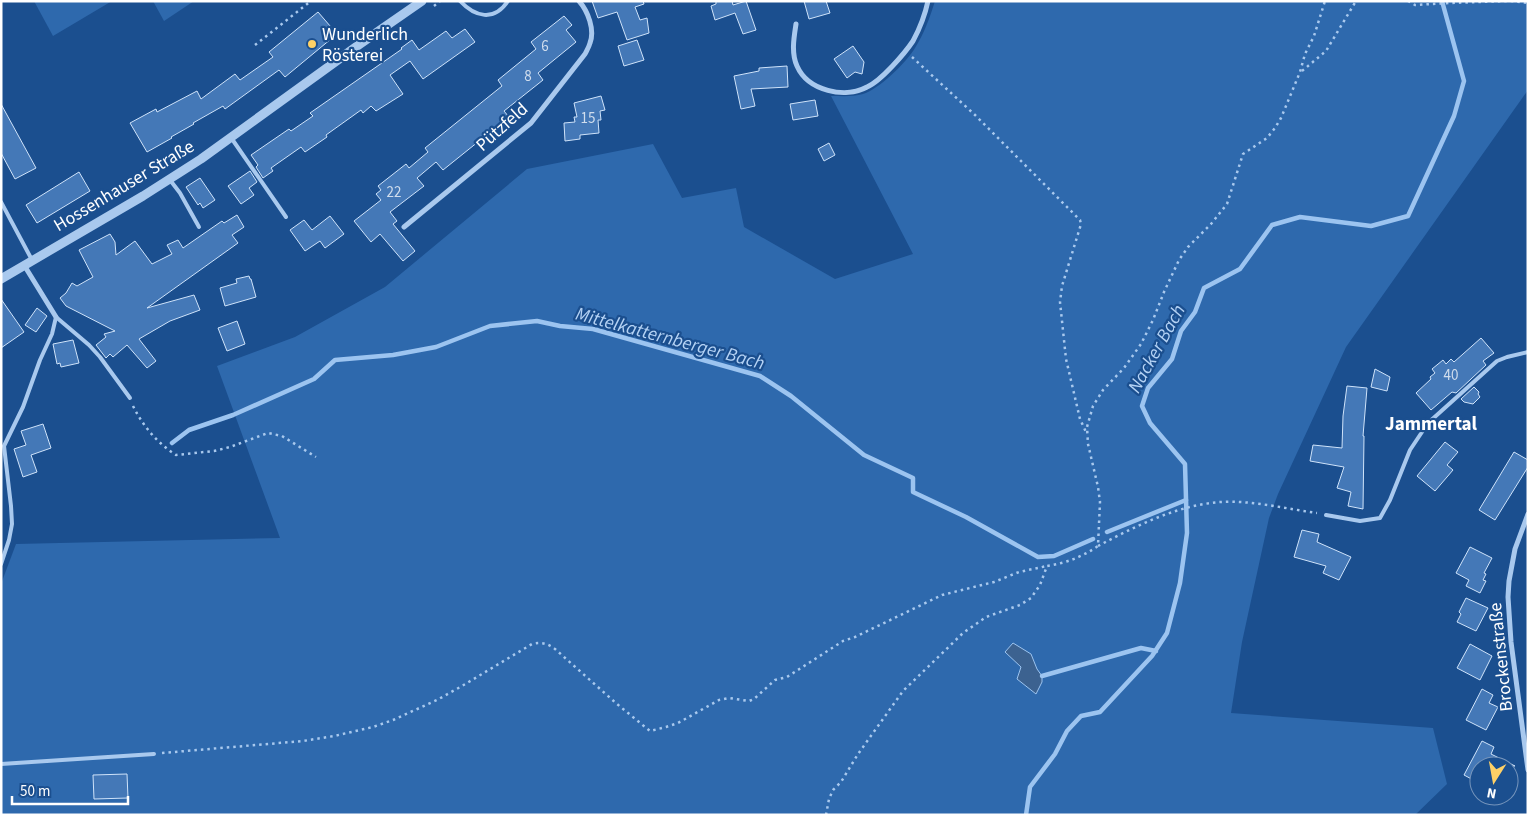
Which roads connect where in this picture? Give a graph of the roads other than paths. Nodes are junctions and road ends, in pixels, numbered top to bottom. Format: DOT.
graph roads {
  1 [pos="422,1"];
  2 [pos="460,1"];
  3 [pos="508,1"];
  4 [pos="579,1"];
  5 [pos="928,1"];
  6 [pos="796,24"];
  7 [pos="231,138"];
  8 [pos="170,179"];
  9 [pos="1,202"];
  10 [pos="286,217"];
  11 [pos="199,227"];
  12 [pos="404,227"];
  13 [pos="28,263"];
  14 [pos="1,278"];
  15 [pos="56,317"];
  16 [pos="1528,352"];
  17 [pos="130,398"];
  18 [pos="1326,514"];
  19 [pos="1528,514"];
  20 [pos="1,564"];
  21 [pos="154,754"];
  22 [pos="1,764"];
  23 [pos="1528,770"];
  1 -- 7 [label="street, Hossenhauser Straße"];
  2 -- 3 [label="lane"];
  4 -- 12 [label="street, Pützfeld"];
  5 -- 6 [label="street"];
  7 -- 8 [label="street, Hossenhauser Straße"];
  7 -- 10 [label="lane"];
  8 -- 11 [label="lane"];
  8 -- 13 [label="street, Hossenhauser Straße"];
  9 -- 13 [label="lane"];
  13 -- 14 [label="street, Hossenhauser Straße"];
  13 -- 15 [label="street"];
  15 -- 17 [label="lane"];
  15 -- 20 [label="lane"];
  16 -- 18 [label="lane"];
  19 -- 23 [label="street, Brockenstraße"];
  21 -- 22 [label="lane"];
}
